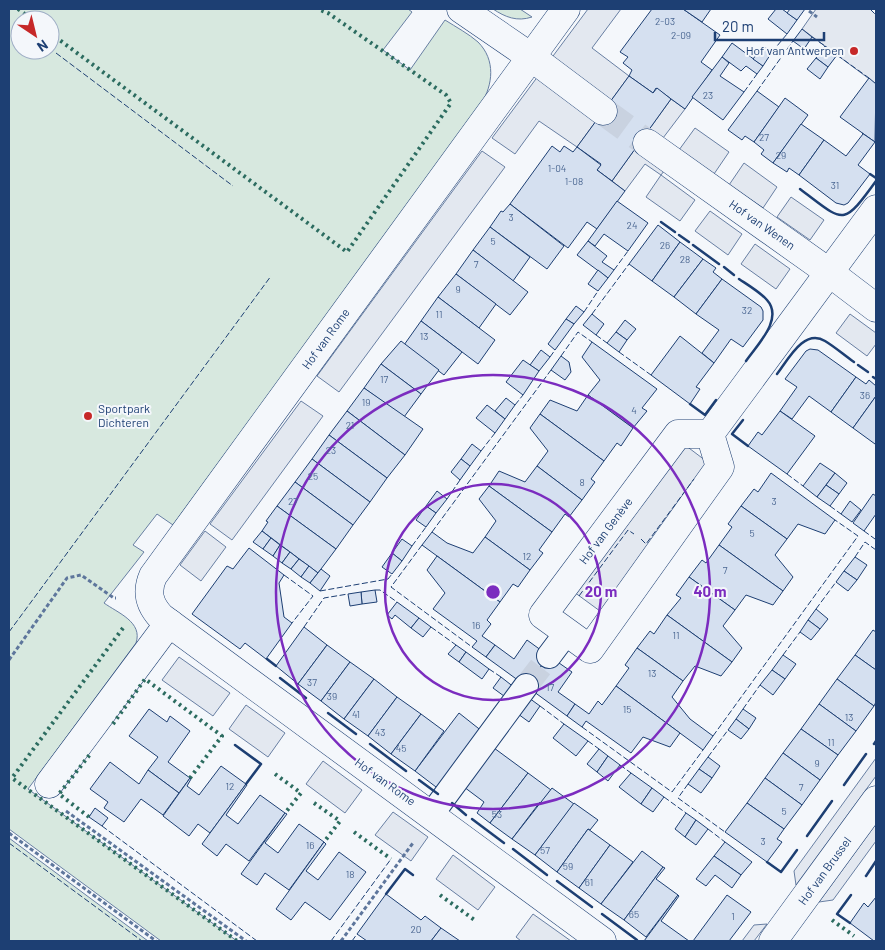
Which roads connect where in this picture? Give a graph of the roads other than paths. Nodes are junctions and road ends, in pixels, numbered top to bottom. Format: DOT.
graph roads {
  1 [pos="461,9"];
  2 [pos="566,9"];
  3 [pos="531,57"];
  4 [pos="603,112"];
  5 [pos="646,143"];
  6 [pos="876,210"];
  7 [pos="830,273"];
  8 [pos="876,308"];
  9 [pos="710,434"];
  10 [pos="168,623"];
  11 [pos="567,632"];
  12 [pos="549,656"];
  13 [pos="526,686"];
  14 [pos="49,784"];
  15 [pos="876,800"];
  16 [pos="431,815"];
  17 [pos="602,941"];
  18 [pos="773,941"];
  1 -- 3 [label="street"];
  2 -- 3 [label="street, Hof van Rome"];
  3 -- 4 [label="street"];
  3 -- 10 [label="street, Hof van Rome"];
  5 -- 7 [label="street, Hof van Wenen"];
  6 -- 7 [label="street"];
  7 -- 8 [label="street, Hof van Wenen"];
  7 -- 9 [label="street"];
  9 -- 11 [label="street, Hof van Genève"];
  9 -- 11 [label="street, Hof van Genève"];
  10 -- 14 [label="street"];
  10 -- 16 [label="street, Hof van Rome"];
  11 -- 12 [label="street"];
  13 -- 16 [label="street"];
  15 -- 18 [label="street, Hof van Brussel"];
  16 -- 17 [label="street, Hof van Rome"];
}
